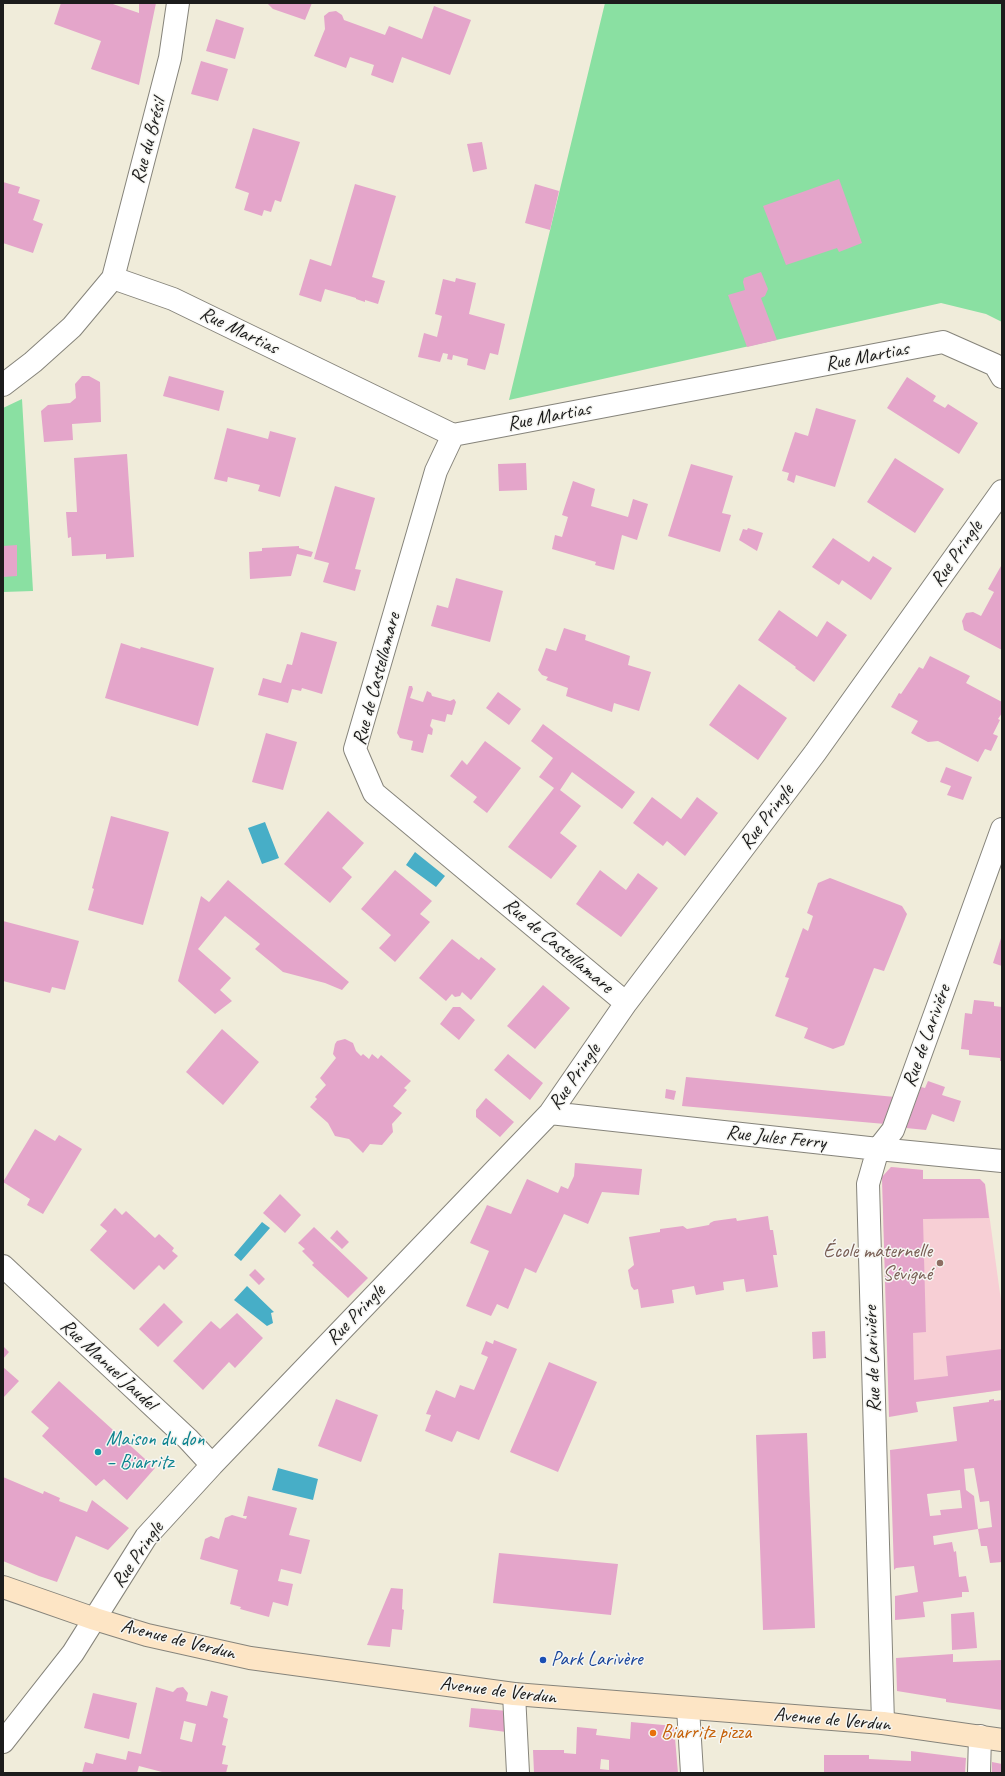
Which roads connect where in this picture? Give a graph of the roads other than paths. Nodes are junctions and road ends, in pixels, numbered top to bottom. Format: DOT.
graph roads {
  1 [pos="178,3"];
  2 [pos="113,278"];
  3 [pos="1002,377"];
  4 [pos="3,385"];
  5 [pos="453,435"];
  6 [pos="1002,491"];
  7 [pos="1002,829"];
  8 [pos="626,1003"];
  9 [pos="550,1112"];
  10 [pos="878,1149"];
  11 [pos="1002,1162"];
  12 [pos="3,1266"];
  13 [pos="212,1465"];
  14 [pos="3,1587"];
  15 [pos="95,1619"];
  16 [pos="514,1694"];
  17 [pos="688,1708"];
  18 [pos="883,1723"];
  19 [pos="980,1736"];
  20 [pos="1002,1740"];
  21 [pos="3,1742"];
  22 [pos="518,1773"];
  23 [pos="692,1773"];
  24 [pos="978,1773"];
  1 -- 2 [label="street, Rue du Brésil"];
  2 -- 4 [label="street"];
  2 -- 5 [label="street, Rue Martias"];
  3 -- 5 [label="street, Rue Martias"];
  5 -- 8 [label="street, Rue de Castellamare"];
  6 -- 8 [label="street, Rue Pringle"];
  7 -- 10 [label="street, Rue de Lariviére"];
  8 -- 9 [label="street, Rue Pringle"];
  9 -- 10 [label="street, Rue Jules Ferry"];
  9 -- 13 [label="street, Rue Pringle"];
  10 -- 11 [label="street, Rue Jules Ferry"];
  10 -- 18 [label="street, Rue de Lariviére"];
  12 -- 13 [label="street, Rue Manuel Jaudel"];
  13 -- 15 [label="street, Rue Pringle"];
  14 -- 15 [label="main road, Avenue de Verdun"];
  15 -- 16 [label="main road, Avenue de Verdun"];
  15 -- 21 [label="street, Rue Pringle"];
  16 -- 17 [label="main road, Avenue de Verdun"];
  16 -- 22 [label="street"];
  17 -- 18 [label="main road, Avenue de Verdun"];
  17 -- 23 [label="street"];
  18 -- 19 [label="main road, Avenue de Verdun"];
  19 -- 20 [label="main road, Avenue de Verdun"];
  19 -- 24 [label="street"];
}
